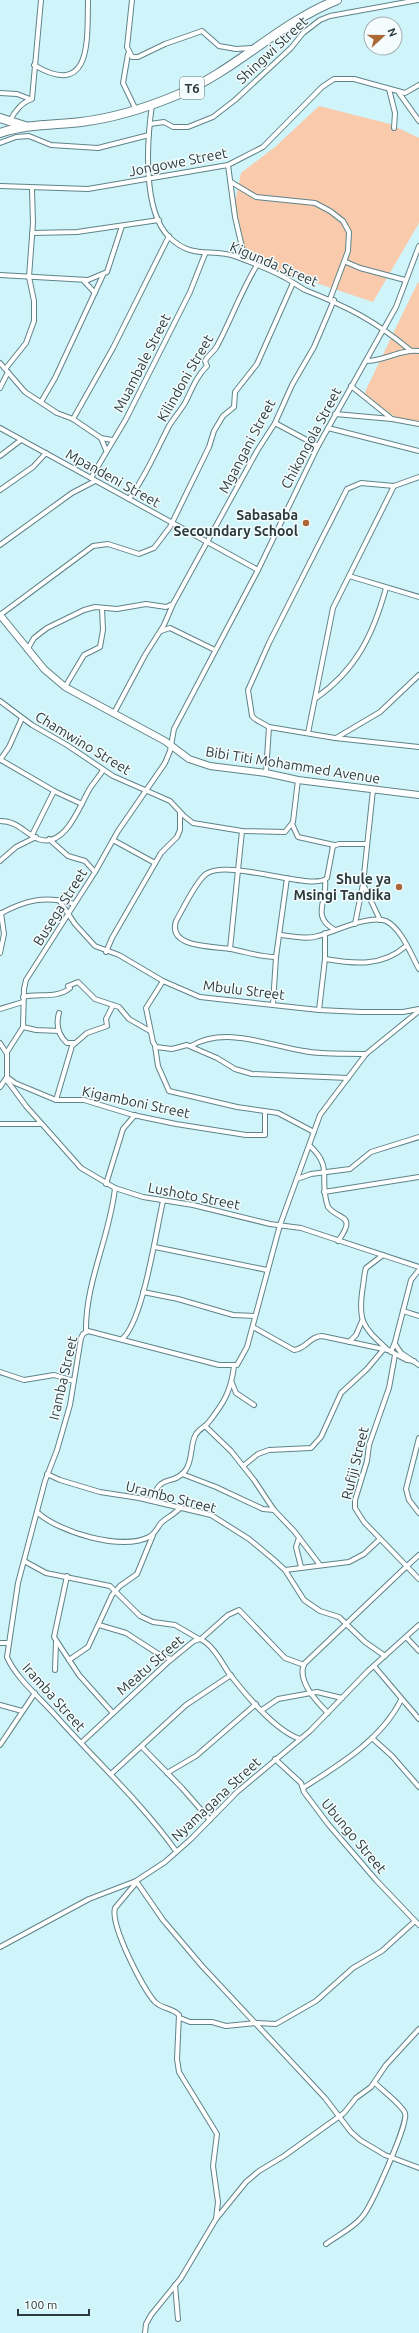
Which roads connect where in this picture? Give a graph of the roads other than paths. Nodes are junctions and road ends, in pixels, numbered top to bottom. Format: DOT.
graph roads {
  1 [pos="41,0"];
  2 [pos="88,0"];
  3 [pos="132,0"];
  4 [pos="337,0"];
  5 [pos="418,0"];
  6 [pos="256,48"];
  7 [pos="128,53"];
  8 [pos="34,64"];
  9 [pos="419,85"];
  10 [pos="389,90"];
  11 [pos="0,92"];
  12 [pos="399,93"];
  13 [pos="32,99"];
  14 [pos="152,105"];
  15 [pos="136,110"];
  16 [pos="0,118"];
  17 [pos="10,121"];
  18 [pos="419,121"];
  19 [pos="150,124"];
  20 [pos="27,127"];
  21 [pos="394,128"];
  22 [pos="0,133"];
  23 [pos="149,135"];
  24 [pos="0,143"];
  25 [pos="228,166"];
  26 [pos="149,180"];
  27 [pos="231,182"];
  28 [pos="0,186"];
  29 [pos="32,189"];
  30 [pos="160,220"];
  31 [pos="122,226"];
  32 [pos="32,233"];
  33 [pos="168,236"];
  34 [pos="419,246"];
  35 [pos="205,254"];
  36 [pos="245,260"];
  37 [pos="346,262"];
  38 [pos="257,265"];
  39 [pos="107,272"];
  40 [pos="0,275"];
  41 [pos="30,277"];
  42 [pos="82,280"];
  43 [pos="405,280"];
  44 [pos="293,283"];
  45 [pos="95,293"];
  46 [pos="332,300"];
  47 [pos="384,328"];
  48 [pos="410,350"];
  49 [pos="419,351"];
  50 [pos="366,361"];
  51 [pos="0,362"];
  52 [pos="7,370"];
  53 [pos="351,386"];
  54 [pos="0,388"];
  55 [pos="41,402"];
  56 [pos="335,414"];
  57 [pos="73,419"];
  58 [pos="392,419"];
  59 [pos="275,424"];
  60 [pos="419,424"];
  61 [pos="0,428"];
  62 [pos="328,428"];
  63 [pos="101,438"];
  64 [pos="21,440"];
  65 [pos="112,440"];
  66 [pos="318,446"];
  67 [pos="106,450"];
  68 [pos="419,451"];
  69 [pos="46,453"];
  70 [pos="0,456"];
  71 [pos="419,477"];
  72 [pos="93,480"];
  73 [pos="394,486"];
  74 [pos="0,490"];
  75 [pos="129,499"];
  76 [pos="172,522"];
  77 [pos="208,541"];
  78 [pos="0,545"];
  79 [pos="258,570"];
  80 [pos="349,576"];
  81 [pos="386,588"];
  82 [pos="419,597"];
  83 [pos="173,604"];
  84 [pos="102,608"];
  85 [pos="0,615"];
  86 [pos="160,632"];
  87 [pos="27,650"];
  88 [pos="215,650"];
  89 [pos="419,675"];
  90 [pos="65,687"];
  91 [pos="316,698"];
  92 [pos="1,702"];
  93 [pos="114,713"];
  94 [pos="22,718"];
  95 [pos="269,726"];
  96 [pos="308,733"];
  97 [pos="336,738"];
  98 [pos="172,747"];
  99 [pos="419,747"];
  100 [pos="1,760"];
  101 [pos="103,770"];
  102 [pos="266,773"];
  103 [pos="298,780"];
  104 [pos="146,790"];
  105 [pos="373,790"];
  106 [pos="54,791"];
  107 [pos="419,795"];
  108 [pos="82,804"];
  109 [pos="180,812"];
  110 [pos="0,821"];
  111 [pos="292,824"];
  112 [pos="242,831"];
  113 [pos="34,836"];
  114 [pos="49,839"];
  115 [pos="113,840"];
  116 [pos="366,844"];
  117 [pos="334,845"];
  118 [pos="0,861"];
  119 [pos="154,863"];
  120 [pos="238,871"];
  121 [pos="95,872"];
  122 [pos="287,878"];
  123 [pos="325,880"];
  124 [pos="363,884"];
  125 [pos="59,900"];
  126 [pos="74,904"];
  127 [pos="0,914"];
  128 [pos="68,914"];
  129 [pos="380,920"];
  130 [pos="355,924"];
  131 [pos="335,930"];
  132 [pos="325,933"];
  133 [pos="280,935"];
  134 [pos="406,946"];
  135 [pos="230,949"];
  136 [pos="106,952"];
  137 [pos="0,953"];
  138 [pos="276,957"];
  139 [pos="325,959"];
  140 [pos="419,969"];
  141 [pos="164,981"];
  142 [pos="23,1000"];
  143 [pos="273,1004"];
  144 [pos="113,1005"];
  145 [pos="0,1009"];
  146 [pos="319,1010"];
  147 [pos="419,1010"];
  148 [pos="59,1012"];
  149 [pos="23,1027"];
  150 [pos="59,1031"];
  151 [pos="151,1032"];
  152 [pos="0,1043"];
  153 [pos="74,1043"];
  154 [pos="155,1046"];
  155 [pos="191,1046"];
  156 [pos="7,1054"];
  157 [pos="366,1054"];
  158 [pos="7,1078"];
  159 [pos="348,1078"];
  160 [pos="0,1088"];
  161 [pos="56,1100"];
  162 [pos="265,1112"];
  163 [pos="135,1115"];
  164 [pos="0,1124"];
  165 [pos="41,1124"];
  166 [pos="314,1132"];
  167 [pos="419,1137"];
  168 [pos="310,1146"];
  169 [pos="324,1172"];
  170 [pos="419,1177"];
  171 [pos="297,1179"];
  172 [pos="106,1184"];
  173 [pos="115,1188"];
  174 [pos="324,1192"];
  175 [pos="163,1201"];
  176 [pos="280,1225"];
  177 [pos="338,1241"];
  178 [pos="154,1247"];
  179 [pos="383,1256"];
  180 [pos="419,1269"];
  181 [pos="267,1270"];
  182 [pos="143,1292"];
  183 [pos="403,1311"];
  184 [pos="418,1315"];
  185 [pos="255,1316"];
  186 [pos="362,1320"];
  187 [pos="253,1327"];
  188 [pos="86,1332"];
  189 [pos="122,1339"];
  190 [pos="349,1342"];
  191 [pos="395,1344"];
  192 [pos="387,1351"];
  193 [pos="395,1355"];
  194 [pos="414,1361"];
  195 [pos="419,1365"];
  196 [pos="234,1366"];
  197 [pos="0,1372"];
  198 [pos="74,1381"];
  199 [pos="232,1383"];
  200 [pos="254,1405"];
  201 [pos="205,1426"];
  202 [pos="419,1438"];
  203 [pos="243,1466"];
  204 [pos="47,1474"];
  205 [pos="182,1474"];
  206 [pos="152,1501"];
  207 [pos="180,1508"];
  208 [pos="274,1510"];
  209 [pos="37,1512"];
  210 [pos="419,1513"];
  211 [pos="154,1533"];
  212 [pos="300,1538"];
  213 [pos="380,1539"];
  214 [pos="419,1555"];
  215 [pos="24,1561"];
  216 [pos="320,1565"];
  217 [pos="407,1566"];
  218 [pos="301,1567"];
  219 [pos="284,1570"];
  220 [pos="67,1576"];
  221 [pos="419,1579"];
  222 [pos="116,1590"];
  223 [pos="99,1625"];
  224 [pos="347,1625"];
  225 [pos="419,1625"];
  226 [pos="406,1637"];
  227 [pos="200,1639"];
  228 [pos="55,1640"];
  229 [pos="0,1643"];
  230 [pos="9,1644"];
  231 [pos="419,1650"];
  232 [pos="385,1656"];
  233 [pos="171,1659"];
  234 [pos="69,1660"];
  235 [pos="304,1665"];
  236 [pos="374,1666"];
  237 [pos="55,1670"];
  238 [pos="231,1675"];
  239 [pos="35,1693"];
  240 [pos="311,1693"];
  241 [pos="342,1698"];
  242 [pos="401,1700"];
  243 [pos="256,1704"];
  244 [pos="0,1705"];
  245 [pos="262,1710"];
  246 [pos="22,1711"];
  247 [pos="112,1712"];
  248 [pos="328,1712"];
  249 [pos="419,1719"];
  250 [pos="372,1738"];
  251 [pos="300,1739"];
  252 [pos="81,1743"];
  253 [pos="0,1745"];
  254 [pos="142,1747"];
  255 [pos="275,1760"];
  256 [pos="166,1773"];
  257 [pos="111,1774"];
  258 [pos="419,1787"];
  259 [pos="303,1788"];
  260 [pos="210,1820"];
  261 [pos="176,1851"];
  262 [pos="136,1882"];
  263 [pos="415,1920"];
  264 [pos="419,1925"];
  265 [pos="0,1947"];
  266 [pos="180,2018"];
  267 [pos="257,2023"];
  268 [pos="419,2029"];
  269 [pos="374,2083"];
  270 [pos="340,2116"];
  271 [pos="391,2158"];
  272 [pos="419,2168"];
  273 [pos="216,2220"];
  274 [pos="326,2244"];
  275 [pos="175,2285"];
  276 [pos="178,2319"];
  277 [pos="145,2333"];
  1 -- 8 [label="street"];
  2 -- 8 [label="street"];
  3 -- 7 [label="street"];
  4 -- 6 [label="highway, T6"];
  5 -- 19 [label="street, Shingwi Street"];
  6 -- 7 [label="street"];
  6 -- 14 [label="highway, T6"];
  7 -- 15 [label="street"];
  8 -- 13 [label="street"];
  9 -- 12 [label="street"];
  10 -- 12 [label="street, Jongowe Street"];
  10 -- 21 [label="street"];
  10 -- 25 [label="street, Jongowe Street"];
  11 -- 13 [label="street"];
  12 -- 18 [label="street"];
  13 -- 17 [label="street"];
  14 -- 15 [label="highway, T6"];
  14 -- 19 [label="street"];
  15 -- 20 [label="highway, T6"];
  16 -- 17 [label="highway, T6"];
  17 -- 20 [label="highway, T6"];
  19 -- 23 [label="street"];
  20 -- 22 [label="highway, T6"];
  23 -- 24 [label="street"];
  23 -- 26 [label="street"];
  25 -- 26 [label="street, Jongowe Street"];
  25 -- 27 [label="street"];
  26 -- 29 [label="street, Jongowe Street"];
  26 -- 30 [label="street"];
  27 -- 36 [label="street"];
  27 -- 37 [label="street, Mgangani Street"];
  28 -- 29 [label="street, Jongowe Street"];
  29 -- 32 [label="street"];
  30 -- 31 [label="street"];
  30 -- 33 [label="street"];
  31 -- 32 [label="street"];
  31 -- 39 [label="street"];
  32 -- 41 [label="street"];
  33 -- 35 [label="street, Kigunda Street"];
  33 -- 57 [label="street"];
  34 -- 43 [label="street, Chikongola Street"];
  35 -- 36 [label="street, Kigunda Street"];
  35 -- 65 [label="street, Muambale Street"];
  36 -- 38 [label="street, Kigunda Street"];
  37 -- 43 [label="street"];
  37 -- 46 [label="street, Mgangani Street"];
  38 -- 44 [label="street, Kigunda Street"];
  38 -- 75 [label="street, Kilindoni Street"];
  39 -- 42 [label="street"];
  39 -- 45 [label="street"];
  40 -- 41 [label="street"];
  41 -- 42 [label="street"];
  41 -- 52 [label="street"];
  42 -- 45 [label="street"];
  43 -- 47 [label="street, Chikongola Street"];
  44 -- 46 [label="street, Kigunda Street"];
  44 -- 76 [label="street"];
  45 -- 55 [label="street"];
  46 -- 47 [label="street, Kigunda Street"];
  46 -- 59 [label="street, Mgangani Street"];
  47 -- 48 [label="street, Kigunda Street"];
  47 -- 50 [label="street, Chikongola Street"];
  48 -- 49 [label="street"];
  48 -- 50 [label="street"];
  50 -- 53 [label="street, Chikongola Street"];
  51 -- 52 [label="street"];
  52 -- 54 [label="street"];
  52 -- 55 [label="street"];
  53 -- 56 [label="street, Chikongola Street"];
  53 -- 58 [label="street"];
  55 -- 57 [label="street"];
  56 -- 58 [label="street"];
  56 -- 62 [label="street, Chikongola Street"];
  57 -- 63 [label="street"];
  58 -- 60 [label="street"];
  59 -- 66 [label="street"];
  59 -- 77 [label="street, Mgangani Street"];
  61 -- 64 [label="street, Mpandeni Street"];
  62 -- 66 [label="street, Chikongola Street"];
  62 -- 68 [label="street"];
  63 -- 65 [label="street"];
  63 -- 67 [label="street"];
  64 -- 69 [label="street, Mpandeni Street"];
  64 -- 70 [label="street"];
  65 -- 67 [label="street, Muambale Street"];
  66 -- 79 [label="street, Chikongola Street"];
  67 -- 72 [label="street, Muambale Street"];
  69 -- 72 [label="street, Mpandeni Street"];
  69 -- 74 [label="street"];
  71 -- 73 [label="street"];
  72 -- 75 [label="street, Mpandeni Street"];
  72 -- 78 [label="street"];
  73 -- 80 [label="street"];
  73 -- 95 [label="street"];
  75 -- 76 [label="street, Mpandeni Street"];
  76 -- 77 [label="street, Mpandeni Street"];
  76 -- 85 [label="street"];
  77 -- 79 [label="street, Mpandeni Street"];
  77 -- 83 [label="street, Mgangani Street"];
  79 -- 88 [label="street, Chikongola Street"];
  80 -- 81 [label="street"];
  80 -- 91 [label="street"];
  81 -- 82 [label="street"];
  81 -- 91 [label="street"];
  83 -- 84 [label="street"];
  83 -- 86 [label="street, Mgangani Street"];
  84 -- 87 [label="street"];
  84 -- 90 [label="street"];
  85 -- 87 [label="street, Bibi Titi Mohammed Avenue"];
  86 -- 88 [label="street"];
  86 -- 93 [label="street, Mgangani Street"];
  87 -- 90 [label="street, Bibi Titi Mohammed Avenue"];
  88 -- 98 [label="street, Chikongola Street"];
  89 -- 97 [label="street"];
  90 -- 93 [label="street, Bibi Titi Mohammed Avenue"];
  91 -- 96 [label="street"];
  92 -- 94 [label="street, Chamwino Street"];
  93 -- 98 [label="street, Bibi Titi Mohammed Avenue"];
  94 -- 100 [label="street"];
  94 -- 101 [label="street, Chamwino Street"];
  95 -- 96 [label="street"];
  95 -- 102 [label="street"];
  96 -- 97 [label="street"];
  97 -- 99 [label="street"];
  98 -- 102 [label="street, Bibi Titi Mohammed Avenue"];
  98 -- 104 [label="street, Busega Street"];
  100 -- 106 [label="street"];
  101 -- 104 [label="street, Chamwino Street"];
  101 -- 108 [label="street"];
  102 -- 103 [label="street, Bibi Titi Mohammed Avenue"];
  103 -- 105 [label="street, Bibi Titi Mohammed Avenue"];
  103 -- 111 [label="street"];
  104 -- 109 [label="street, Chamwino Street"];
  104 -- 115 [label="street, Busega Street"];
  105 -- 107 [label="street, Bibi Titi Mohammed Avenue"];
  105 -- 116 [label="street"];
  106 -- 108 [label="street"];
  106 -- 113 [label="street"];
  108 -- 114 [label="street"];
  109 -- 112 [label="street, Chamwino Street"];
  109 -- 119 [label="street"];
  110 -- 113 [label="street"];
  111 -- 112 [label="street, Chamwino Street"];
  111 -- 117 [label="street"];
  112 -- 120 [label="street"];
  113 -- 114 [label="street"];
  113 -- 118 [label="street"];
  114 -- 121 [label="street"];
  115 -- 119 [label="street"];
  115 -- 121 [label="street, Busega Street"];
  116 -- 117 [label="street"];
  116 -- 124 [label="street"];
  117 -- 123 [label="street"];
  119 -- 136 [label="street"];
  120 -- 122 [label="street"];
  120 -- 135 [label="street"];
  120 -- 135 [label="street"];
  121 -- 126 [label="street, Busega Street"];
  122 -- 123 [label="street"];
  122 -- 133 [label="street"];
  123 -- 131 [label="street"];
  124 -- 129 [label="street"];
  124 -- 130 [label="street"];
  125 -- 126 [label="street"];
  125 -- 127 [label="street"];
  125 -- 128 [label="street, Mbulu Street"];
  126 -- 128 [label="street, Busega Street"];
  127 -- 137 [label="street"];
  128 -- 136 [label="street, Mbulu Street"];
  128 -- 142 [label="street, Busega Street"];
  129 -- 130 [label="street"];
  129 -- 134 [label="street"];
  130 -- 131 [label="street"];
  131 -- 132 [label="street"];
  132 -- 133 [label="street"];
  132 -- 139 [label="street"];
  133 -- 138 [label="street"];
  134 -- 139 [label="street"];
  134 -- 140 [label="street"];
  135 -- 138 [label="street"];
  136 -- 141 [label="street, Mbulu Street"];
  138 -- 143 [label="street"];
  139 -- 146 [label="street"];
  141 -- 143 [label="street, Mbulu Street"];
  141 -- 151 [label="street"];
  142 -- 144 [label="street"];
  142 -- 145 [label="street"];
  142 -- 149 [label="street, Busega Street"];
  143 -- 146 [label="street, Mbulu Street"];
  144 -- 151 [label="street"];
  144 -- 153 [label="street"];
  146 -- 147 [label="street, Mbulu Street"];
  147 -- 157 [label="street"];
  148 -- 150 [label="street"];
  149 -- 150 [label="street"];
  149 -- 156 [label="street"];
  150 -- 153 [label="street"];
  151 -- 154 [label="street"];
  152 -- 156 [label="street"];
  153 -- 161 [label="street"];
  154 -- 155 [label="street"];
  154 -- 162 [label="street"];
  155 -- 157 [label="street"];
  155 -- 159 [label="street"];
  156 -- 158 [label="street"];
  157 -- 159 [label="street"];
  158 -- 160 [label="street"];
  158 -- 161 [label="street, Kigamboni Street"];
  158 -- 165 [label="street, Lushoto Street"];
  159 -- 166 [label="street"];
  161 -- 163 [label="street, Kigamboni Street"];
  162 -- 163 [label="street, Kigamboni Street"];
  162 -- 166 [label="street"];
  163 -- 172 [label="street"];
  164 -- 165 [label="street"];
  165 -- 172 [label="street, Lushoto Street"];
  166 -- 168 [label="street"];
  167 -- 169 [label="street"];
  168 -- 169 [label="street"];
  168 -- 171 [label="street"];
  169 -- 171 [label="street"];
  169 -- 174 [label="street"];
  170 -- 174 [label="street"];
  171 -- 176 [label="street"];
  172 -- 173 [label="street, Lushoto Street"];
  173 -- 175 [label="street, Lushoto Street"];
  173 -- 188 [label="street"];
  174 -- 177 [label="street"];
  175 -- 176 [label="street, Lushoto Street"];
  175 -- 178 [label="street"];
  176 -- 177 [label="street, Lushoto Street"];
  176 -- 181 [label="street"];
  177 -- 179 [label="street, Lushoto Street"];
  178 -- 181 [label="street"];
  178 -- 182 [label="street"];
  179 -- 180 [label="street, Lushoto Street"];
  179 -- 186 [label="street"];
  180 -- 183 [label="street"];
  181 -- 185 [label="street"];
  182 -- 185 [label="street"];
  182 -- 189 [label="street"];
  183 -- 184 [label="street"];
  183 -- 191 [label="street"];
  185 -- 187 [label="street"];
  186 -- 190 [label="street"];
  186 -- 192 [label="street"];
  187 -- 190 [label="street"];
  187 -- 196 [label="street"];
  188 -- 189 [label="street, Iramba Street"];
  188 -- 198 [label="street, Iramba Street"];
  189 -- 196 [label="street, Iramba Street"];
  190 -- 192 [label="street"];
  191 -- 192 [label="street"];
  191 -- 194 [label="street"];
  192 -- 193 [label="street"];
  192 -- 203 [label="street"];
  193 -- 194 [label="street"];
  193 -- 213 [label="street, Rufiji Street"];
  194 -- 195 [label="street"];
  196 -- 199 [label="street"];
  197 -- 198 [label="street"];
  198 -- 204 [label="street, Iramba Street"];
  199 -- 200 [label="street"];
  199 -- 201 [label="street"];
  201 -- 203 [label="street"];
  201 -- 205 [label="street"];
  202 -- 210 [label="street"];
  203 -- 208 [label="street"];
  204 -- 206 [label="street, Urambo Street"];
  204 -- 209 [label="street, Iramba Street"];
  205 -- 206 [label="street"];
  205 -- 208 [label="street"];
  206 -- 207 [label="street, Urambo Street"];
  207 -- 211 [label="street"];
  207 -- 219 [label="street, Urambo Street"];
  208 -- 212 [label="street"];
  209 -- 211 [label="street"];
  209 -- 215 [label="street, Iramba Street"];
  211 -- 222 [label="street"];
  212 -- 216 [label="street"];
  212 -- 218 [label="street"];
  213 -- 216 [label="street"];
  213 -- 217 [label="street, Rufiji Street"];
  214 -- 217 [label="street"];
  215 -- 220 [label="street"];
  215 -- 230 [label="street, Iramba Street"];
  216 -- 218 [label="street"];
  217 -- 221 [label="street, Rufiji Street"];
  217 -- 224 [label="street"];
  218 -- 219 [label="street"];
  219 -- 224 [label="street, Urambo Street"];
  220 -- 222 [label="street"];
  220 -- 228 [label="street"];
  222 -- 223 [label="street"];
  222 -- 227 [label="street"];
  223 -- 233 [label="street"];
  223 -- 234 [label="street"];
  224 -- 232 [label="street, Urambo Street"];
  224 -- 235 [label="street"];
  225 -- 226 [label="street, Nyamagana Street"];
  226 -- 231 [label="street"];
  226 -- 232 [label="street, Nyamagana Street"];
  227 -- 233 [label="street, Meatu Street"];
  227 -- 235 [label="street"];
  227 -- 238 [label="street, Meatu Street"];
  228 -- 234 [label="street"];
  228 -- 237 [label="street"];
  229 -- 230 [label="street"];
  230 -- 239 [label="street, Iramba Street"];
  232 -- 236 [label="street, Nyamagana Street"];
  233 -- 247 [label="street, Meatu Street"];
  234 -- 247 [label="street"];
  235 -- 240 [label="street"];
  236 -- 241 [label="street, Nyamagana Street"];
  236 -- 242 [label="street"];
  238 -- 243 [label="street, Meatu Street"];
  238 -- 254 [label="street"];
  239 -- 246 [label="street"];
  239 -- 252 [label="street, Iramba Street"];
  240 -- 241 [label="street"];
  240 -- 245 [label="street"];
  240 -- 248 [label="street"];
  241 -- 248 [label="street, Nyamagana Street"];
  242 -- 249 [label="street"];
  242 -- 250 [label="street"];
  243 -- 245 [label="street, Meatu Street"];
  243 -- 256 [label="street"];
  244 -- 246 [label="street"];
  245 -- 251 [label="street, Meatu Street"];
  246 -- 253 [label="street"];
  247 -- 252 [label="street, Meatu Street"];
  248 -- 251 [label="street, Nyamagana Street"];
  250 -- 258 [label="street"];
  250 -- 259 [label="street"];
  251 -- 255 [label="street, Nyamagana Street"];
  252 -- 257 [label="street, Iramba Street"];
  254 -- 256 [label="street"];
  254 -- 257 [label="street"];
  255 -- 259 [label="street, Ubungo Street"];
  255 -- 260 [label="street, Nyamagana Street"];
  256 -- 260 [label="street"];
  257 -- 261 [label="street, Iramba Street"];
  259 -- 263 [label="street, Ubungo Street"];
  260 -- 261 [label="street, Nyamagana Street"];
  261 -- 262 [label="street, Nyamagana Street"];
  262 -- 265 [label="street, Nyamagana Street"];
  262 -- 266 [label="street"];
  262 -- 267 [label="street"];
  263 -- 264 [label="street, Ubungo Street"];
  263 -- 267 [label="street"];
  266 -- 267 [label="street"];
  266 -- 273 [label="street"];
  267 -- 270 [label="street"];
  268 -- 269 [label="street"];
  269 -- 270 [label="street"];
  269 -- 271 [label="street"];
  270 -- 271 [label="street"];
  270 -- 273 [label="street"];
  271 -- 272 [label="street"];
  271 -- 274 [label="street"];
  273 -- 275 [label="street"];
  275 -- 276 [label="street"];
  275 -- 277 [label="street"];
}
